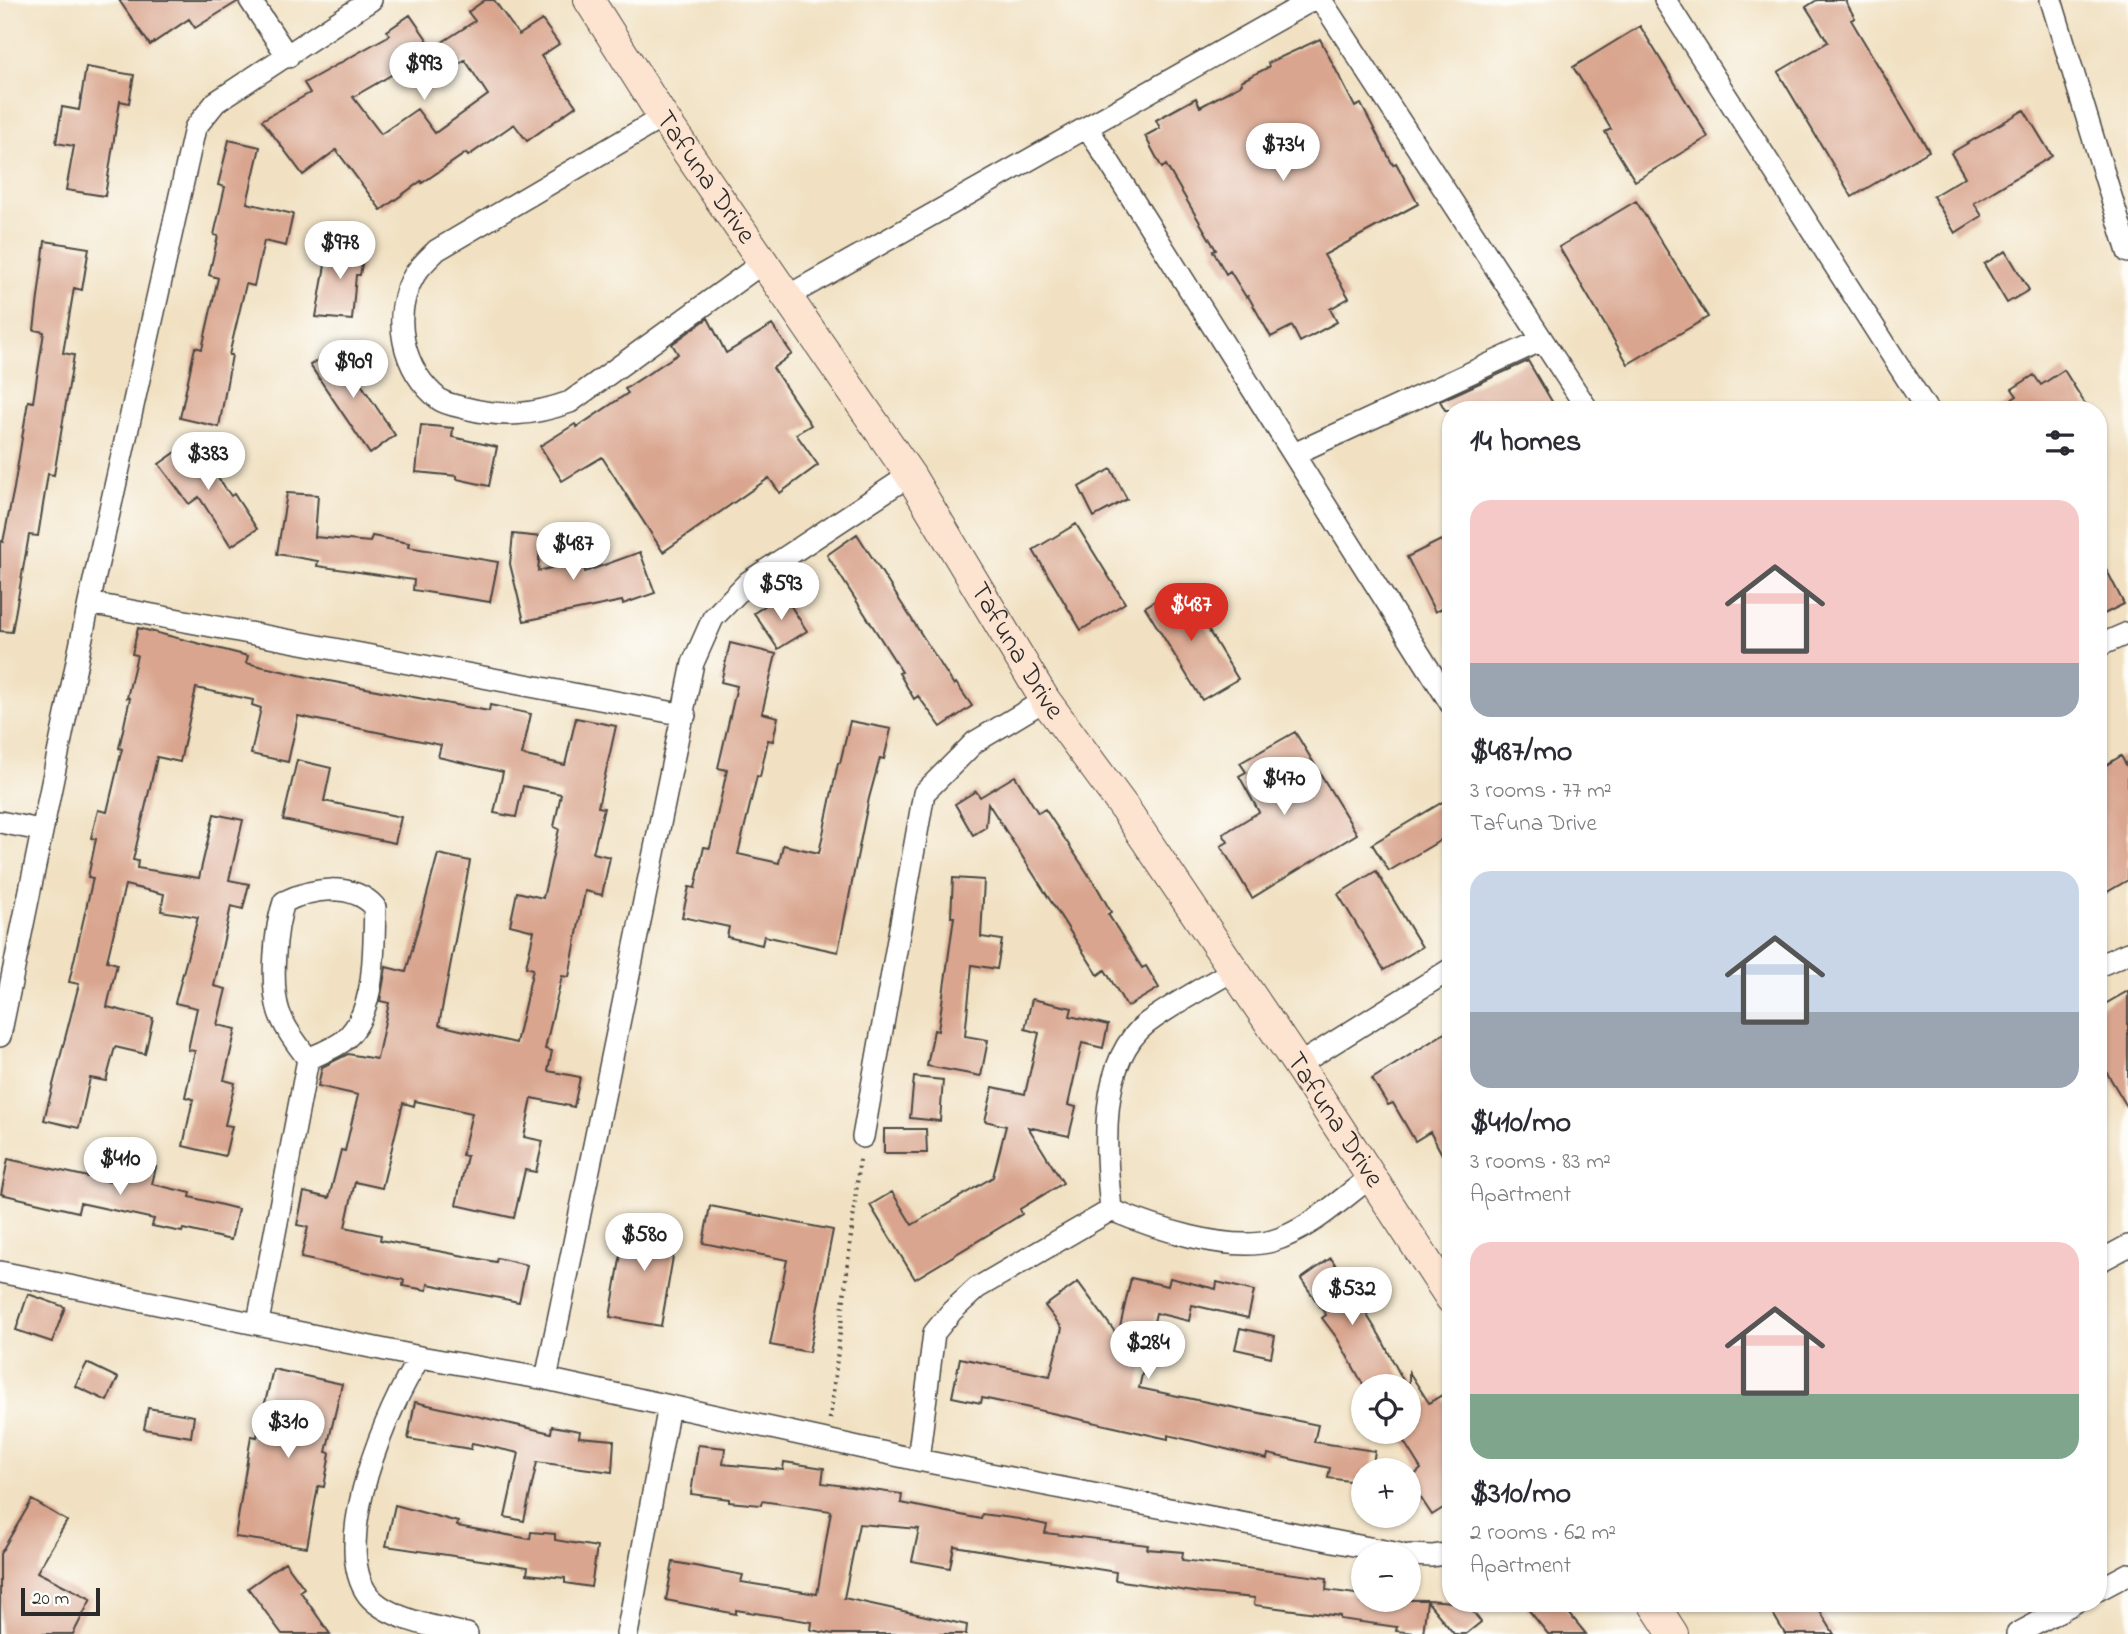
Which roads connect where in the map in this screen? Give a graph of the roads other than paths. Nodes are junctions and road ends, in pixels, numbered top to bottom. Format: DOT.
graph roads {
  1 [pos="250,0"];
  2 [pos="371,0"];
  3 [pos="589,0"];
  4 [pos="1312,0"];
  5 [pos="1321,0"];
  6 [pos="1665,0"];
  7 [pos="2051,0"];
  8 [pos="288,57"];
  9 [pos="663,117"];
  10 [pos="1087,127"];
  11 [pos="2128,252"];
  12 [pos="765,261"];
  13 [pos="788,296"];
  14 [pos="1542,340"];
  15 [pos="1582,401"];
  16 [pos="1921,401"];
  17 [pos="1294,454"];
  18 [pos="909,475"];
  19 [pos="89,603"];
  20 [pos="2128,634"];
  21 [pos="2107,642"];
  22 [pos="1442,690"];
  23 [pos="1045,700"];
  24 [pos="685,715"];
  25 [pos="0,822"];
  26 [pos="40,830"];
  27 [pos="2128,953"];
  28 [pos="2107,962"];
  29 [pos="1234,970"];
  30 [pos="1442,975"];
  31 [pos="0,1036"];
  32 [pos="308,1059"];
  33 [pos="1298,1065"];
  34 [pos="863,1137"];
  35 [pos="1371,1177"];
  36 [pos="1111,1210"];
  37 [pos="2128,1246"];
  38 [pos="2107,1257"];
  39 [pos="0,1272"];
  40 [pos="1442,1282"];
  41 [pos="258,1322"];
  42 [pos="420,1357"];
  43 [pos="546,1379"];
  44 [pos="669,1406"];
  45 [pos="918,1460"];
  46 [pos="1351,1544"];
  47 [pos="1442,1554"];
  48 [pos="1421,1556"];
  49 [pos="2128,1574"];
  50 [pos="2107,1585"];
  51 [pos="1659,1612"];
  52 [pos="2057,1612"];
  53 [pos="467,1634"];
  54 [pos="627,1634"];
  55 [pos="1673,1634"];
  56 [pos="2017,1634"];
  1 -- 8 [label="street"];
  2 -- 8 [label="street"];
  3 -- 9 [label="main road, Tafuna Drive"];
  4 -- 10 [label="street"];
  5 -- 14 [label="street"];
  6 -- 16 [label="street"];
  7 -- 11 [label="street"];
  8 -- 19 [label="street"];
  9 -- 12 [label="main road, Tafuna Drive"];
  9 -- 12 [label="street"];
  10 -- 13 [label="street"];
  10 -- 17 [label="street"];
  12 -- 13 [label="main road, Tafuna Drive"];
  13 -- 18 [label="main road, Tafuna Drive"];
  14 -- 15 [label="street"];
  14 -- 17 [label="street"];
  17 -- 22 [label="street"];
  18 -- 23 [label="main road, Tafuna Drive"];
  18 -- 24 [label="street"];
  19 -- 24 [label="street"];
  19 -- 26 [label="street"];
  20 -- 21 [label="street"];
  23 -- 29 [label="main road, Tafuna Drive"];
  23 -- 34 [label="street"];
  24 -- 43 [label="street"];
  25 -- 26 [label="street"];
  26 -- 31 [label="street"];
  27 -- 28 [label="street"];
  29 -- 33 [label="main road, Tafuna Drive"];
  29 -- 36 [label="street"];
  30 -- 33 [label="street"];
  32 -- 32 [label="street"];
  32 -- 41 [label="street"];
  33 -- 35 [label="main road, Tafuna Drive"];
  35 -- 36 [label="street"];
  35 -- 40 [label="main road, Tafuna Drive"];
  36 -- 45 [label="street"];
  37 -- 38 [label="street"];
  39 -- 41 [label="street"];
  41 -- 42 [label="street"];
  42 -- 43 [label="street"];
  42 -- 53 [label="street"];
  43 -- 44 [label="street"];
  44 -- 45 [label="street"];
  44 -- 54 [label="street"];
  45 -- 46 [label="street"];
  47 -- 48 [label="street"];
  49 -- 50 [label="street"];
  51 -- 55 [label="main road"];
  52 -- 56 [label="street"];
}
